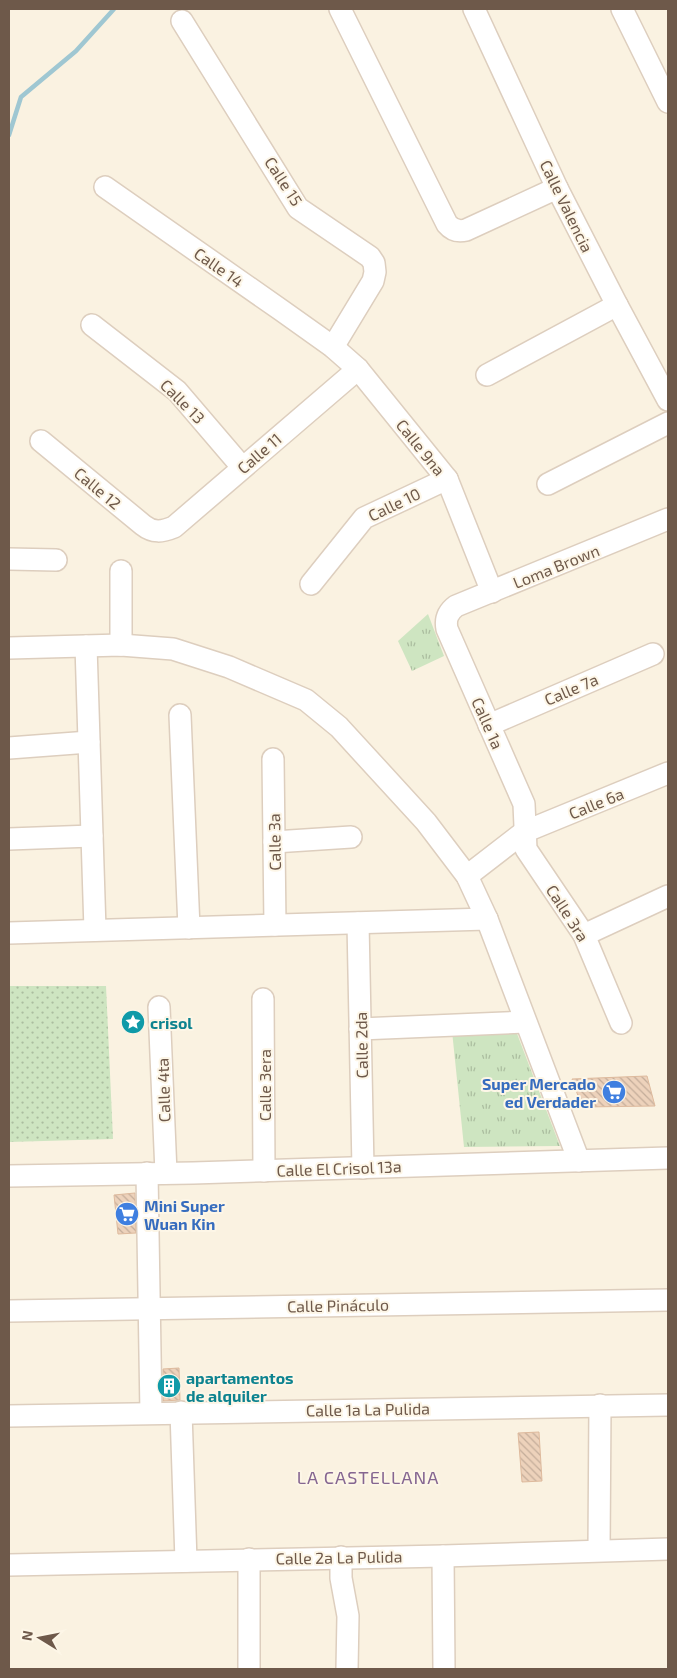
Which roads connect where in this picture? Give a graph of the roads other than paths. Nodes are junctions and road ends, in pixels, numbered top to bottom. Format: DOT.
graph roads {
  1 [pos="340,9"];
  2 [pos="474,9"];
  3 [pos="622,9"];
  4 [pos="182,21"];
  5 [pos="668,102"];
  6 [pos="106,187"];
  7 [pos="557,188"];
  8 [pos="617,305"];
  9 [pos="92,325"];
  10 [pos="333,348"];
  11 [pos="358,369"];
  12 [pos="487,375"];
  13 [pos="668,400"];
  14 [pos="668,423"];
  15 [pos="41,441"];
  16 [pos="242,467"];
  17 [pos="446,479"];
  18 [pos="548,484"];
  19 [pos="668,519"];
  20 [pos="156,532"];
  21 [pos="9,560"];
  22 [pos="56,560"];
  23 [pos="121,571"];
  24 [pos="311,584"];
  25 [pos="492,592"];
  26 [pos="447,616"];
  27 [pos="121,645"];
  28 [pos="86,646"];
  29 [pos="9,648"];
  30 [pos="653,654"];
  31 [pos="180,715"];
  32 [pos="489,724"];
  33 [pos="89,742"];
  34 [pos="9,748"];
  35 [pos="274,759"];
  36 [pos="668,773"];
  37 [pos="524,832"];
  38 [pos="92,836"];
  39 [pos="351,837"];
  40 [pos="9,839"];
  41 [pos="274,842"];
  42 [pos="468,876"];
  43 [pos="668,896"];
  44 [pos="487,919"];
  45 [pos="358,923"];
  46 [pos="275,925"];
  47 [pos="189,928"];
  48 [pos="95,930"];
  49 [pos="9,933"];
  50 [pos="584,934"];
  51 [pos="263,999"];
  52 [pos="159,1007"];
  53 [pos="525,1022"];
  54 [pos="622,1023"];
  55 [pos="360,1029"];
  56 [pos="668,1158"];
  57 [pos="579,1161"];
  58 [pos="363,1168"];
  59 [pos="264,1171"];
  60 [pos="156,1173"];
  61 [pos="9,1176"];
  62 [pos="668,1300"];
  63 [pos="149,1308"];
  64 [pos="9,1311"];
  65 [pos="600,1405"];
  66 [pos="668,1405"];
  67 [pos="180,1412"];
  68 [pos="151,1413"];
  69 [pos="9,1416"];
  70 [pos="668,1548"];
  71 [pos="599,1550"];
  72 [pos="443,1556"];
  73 [pos="342,1557"];
  74 [pos="249,1559"];
  75 [pos="186,1561"];
  76 [pos="9,1565"];
  77 [pos="249,1669"];
  78 [pos="347,1669"];
  79 [pos="444,1669"];
  1 -- 7 [label="street"];
  2 -- 7 [label="street, Calle Valencia"];
  3 -- 5 [label="street"];
  4 -- 10 [label="street, Calle 15"];
  6 -- 10 [label="street, Calle 14"];
  7 -- 8 [label="street, Calle Valencia"];
  8 -- 12 [label="street"];
  8 -- 13 [label="street, Calle Valencia"];
  9 -- 16 [label="street, Calle 13"];
  10 -- 11 [label="street, Calle 9na"];
  11 -- 16 [label="street, Calle 11"];
  11 -- 17 [label="street, Calle 9na"];
  14 -- 18 [label="street"];
  15 -- 20 [label="street, Calle 12"];
  16 -- 20 [label="street, Calle 11"];
  17 -- 24 [label="street, Calle 10"];
  17 -- 25 [label="street, Calle 9na"];
  19 -- 25 [label="street, Loma Brown"];
  21 -- 22 [label="street"];
  23 -- 27 [label="street"];
  25 -- 26 [label="street, Loma Brown"];
  26 -- 32 [label="street, Calle 1a"];
  27 -- 28 [label="street"];
  27 -- 42 [label="street"];
  28 -- 29 [label="street"];
  28 -- 33 [label="street"];
  30 -- 32 [label="street, Calle 7a"];
  31 -- 47 [label="street"];
  32 -- 37 [label="street, Calle 1a"];
  33 -- 34 [label="street"];
  33 -- 38 [label="street"];
  35 -- 41 [label="street, Calle 3a"];
  36 -- 37 [label="street, Calle 6a"];
  37 -- 42 [label="street, Calle 6a"];
  37 -- 50 [label="street, Calle 3ra"];
  38 -- 40 [label="street"];
  38 -- 48 [label="street"];
  39 -- 41 [label="street"];
  41 -- 46 [label="street, Calle 3a"];
  42 -- 44 [label="street"];
  43 -- 50 [label="street"];
  44 -- 45 [label="street"];
  44 -- 53 [label="street"];
  45 -- 46 [label="street"];
  45 -- 55 [label="street, Calle 2da"];
  46 -- 47 [label="street"];
  47 -- 48 [label="street"];
  48 -- 49 [label="street"];
  50 -- 54 [label="street, Calle 3ra"];
  51 -- 59 [label="street, Calle 3era"];
  52 -- 60 [label="street, Calle 4ta"];
  53 -- 55 [label="street"];
  53 -- 57 [label="street"];
  55 -- 58 [label="street, Calle 2da"];
  56 -- 57 [label="street, Calle El Crisol 13a"];
  57 -- 58 [label="street, Calle El Crisol 13a"];
  58 -- 59 [label="street, Calle El Crisol 13a"];
  59 -- 60 [label="street, Calle El Crisol 13a"];
  60 -- 61 [label="street, Calle El Crisol 13a"];
  60 -- 63 [label="street, Calle 4ta"];
  62 -- 63 [label="street, Calle Pináculo"];
  63 -- 64 [label="street, Calle Pináculo"];
  63 -- 68 [label="street, Calle 4ta"];
  65 -- 66 [label="street, Calle 1a La Pulida"];
  65 -- 67 [label="street, Calle 1a La Pulida"];
  65 -- 71 [label="street"];
  67 -- 68 [label="street, Calle 1a La Pulida"];
  67 -- 75 [label="street"];
  68 -- 69 [label="street, Calle 1a La Pulida"];
  70 -- 71 [label="street, Calle 2a La Pulida"];
  71 -- 72 [label="street, Calle 2a La Pulida"];
  72 -- 73 [label="street, Calle 2a La Pulida"];
  72 -- 79 [label="street"];
  73 -- 74 [label="street, Calle 2a La Pulida"];
  73 -- 78 [label="street"];
  74 -- 75 [label="street, Calle 2a La Pulida"];
  74 -- 77 [label="street"];
  75 -- 76 [label="street, Calle 2a La Pulida"];
}
